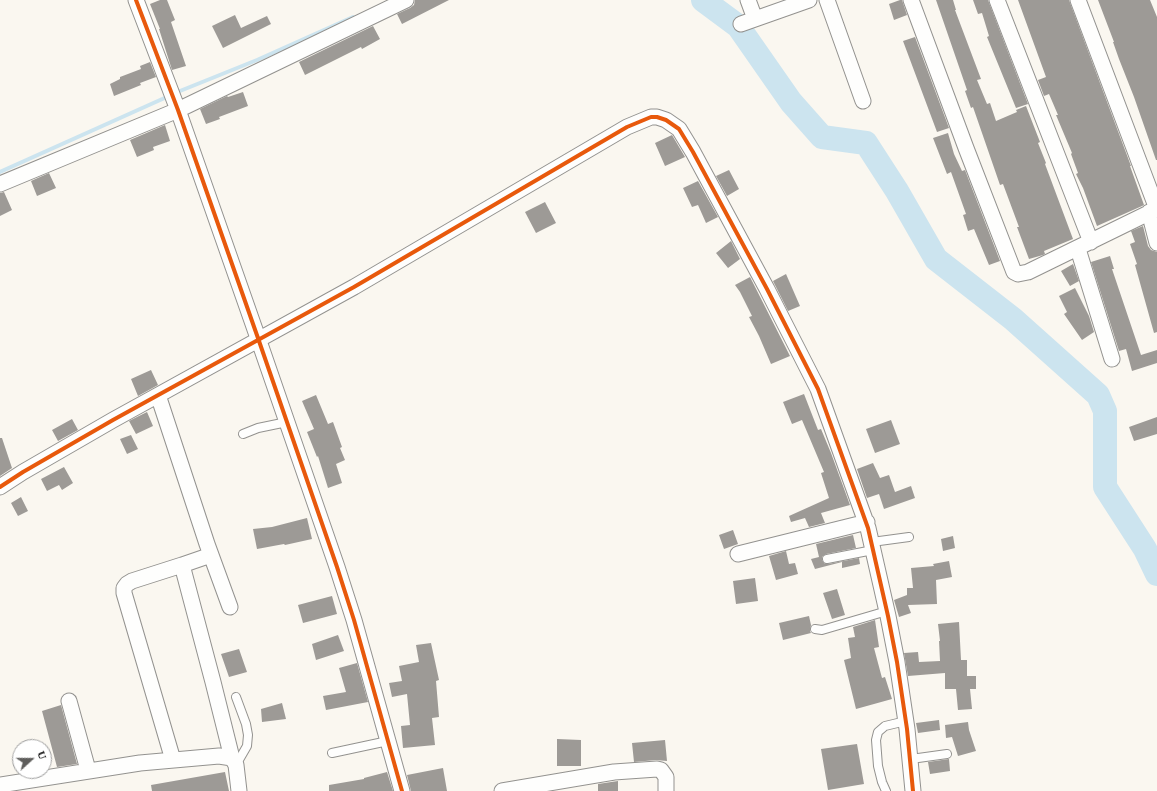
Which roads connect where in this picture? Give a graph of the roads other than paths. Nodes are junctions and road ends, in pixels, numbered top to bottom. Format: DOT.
graph roads {
  1 [pos="136,0"];
  2 [pos="406,0"];
  3 [pos="748,0"];
  4 [pos="809,0"];
  5 [pos="827,0"];
  6 [pos="912,0"];
  7 [pos="996,0"];
  8 [pos="1078,0"];
  9 [pos="755,19"];
  10 [pos="741,24"];
  11 [pos="174,101"];
  12 [pos="863,101"];
  13 [pos="0,184"];
  14 [pos="1154,210"];
  15 [pos="1157,243"];
  16 [pos="1084,246"];
  17 [pos="259,340"];
  18 [pos="1112,358"];
  19 [pos="158,395"];
  20 [pos="287,422"];
  21 [pos="243,434"];
  22 [pos="0,487"];
  23 [pos="867,522"];
  24 [pos="909,537"];
  25 [pos="872,546"];
  26 [pos="738,554"];
  27 [pos="211,555"];
  28 [pos="827,559"];
  29 [pos="182,565"];
  30 [pos="230,607"];
  31 [pos="887,611"];
  32 [pos="815,629"];
  33 [pos="236,697"];
  34 [pos="69,701"];
  35 [pos="906,721"];
  36 [pos="388,741"];
  37 [pos="332,753"];
  38 [pos="947,754"];
  39 [pos="911,759"];
  40 [pos="173,760"];
  41 [pos="234,762"];
  42 [pos="88,770"];
  43 [pos="0,785"];
  44 [pos="239,791"];
  45 [pos="402,791"];
  46 [pos="502,791"];
  47 [pos="666,791"];
  48 [pos="886,791"];
  49 [pos="913,791"];
  1 -- 11 [label="street"];
  2 -- 11 [label="street"];
  3 -- 9 [label="street"];
  4 -- 9 [label="street"];
  5 -- 12 [label="street"];
  6 -- 16 [label="street"];
  7 -- 16 [label="street"];
  8 -- 14 [label="street"];
  9 -- 10 [label="street"];
  11 -- 13 [label="street"];
  11 -- 17 [label="street"];
  14 -- 15 [label="street"];
  14 -- 16 [label="street"];
  16 -- 18 [label="street"];
  17 -- 19 [label="street"];
  17 -- 20 [label="street"];
  17 -- 23 [label="street"];
  19 -- 22 [label="street"];
  19 -- 27 [label="street"];
  20 -- 21 [label="lane"];
  20 -- 36 [label="street"];
  23 -- 25 [label="street"];
  23 -- 26 [label="street"];
  24 -- 25 [label="lane"];
  25 -- 28 [label="lane"];
  25 -- 31 [label="street"];
  27 -- 29 [label="street"];
  27 -- 30 [label="street"];
  29 -- 40 [label="street"];
  29 -- 41 [label="street"];
  31 -- 32 [label="lane"];
  31 -- 35 [label="street"];
  33 -- 41 [label="lane"];
  34 -- 42 [label="street"];
  35 -- 39 [label="street"];
  35 -- 48 [label="lane"];
  36 -- 37 [label="lane"];
  36 -- 45 [label="street"];
  38 -- 39 [label="lane"];
  39 -- 49 [label="street"];
  40 -- 41 [label="street"];
  40 -- 42 [label="street"];
  41 -- 44 [label="street"];
  42 -- 43 [label="street"];
  46 -- 47 [label="street"];
}
